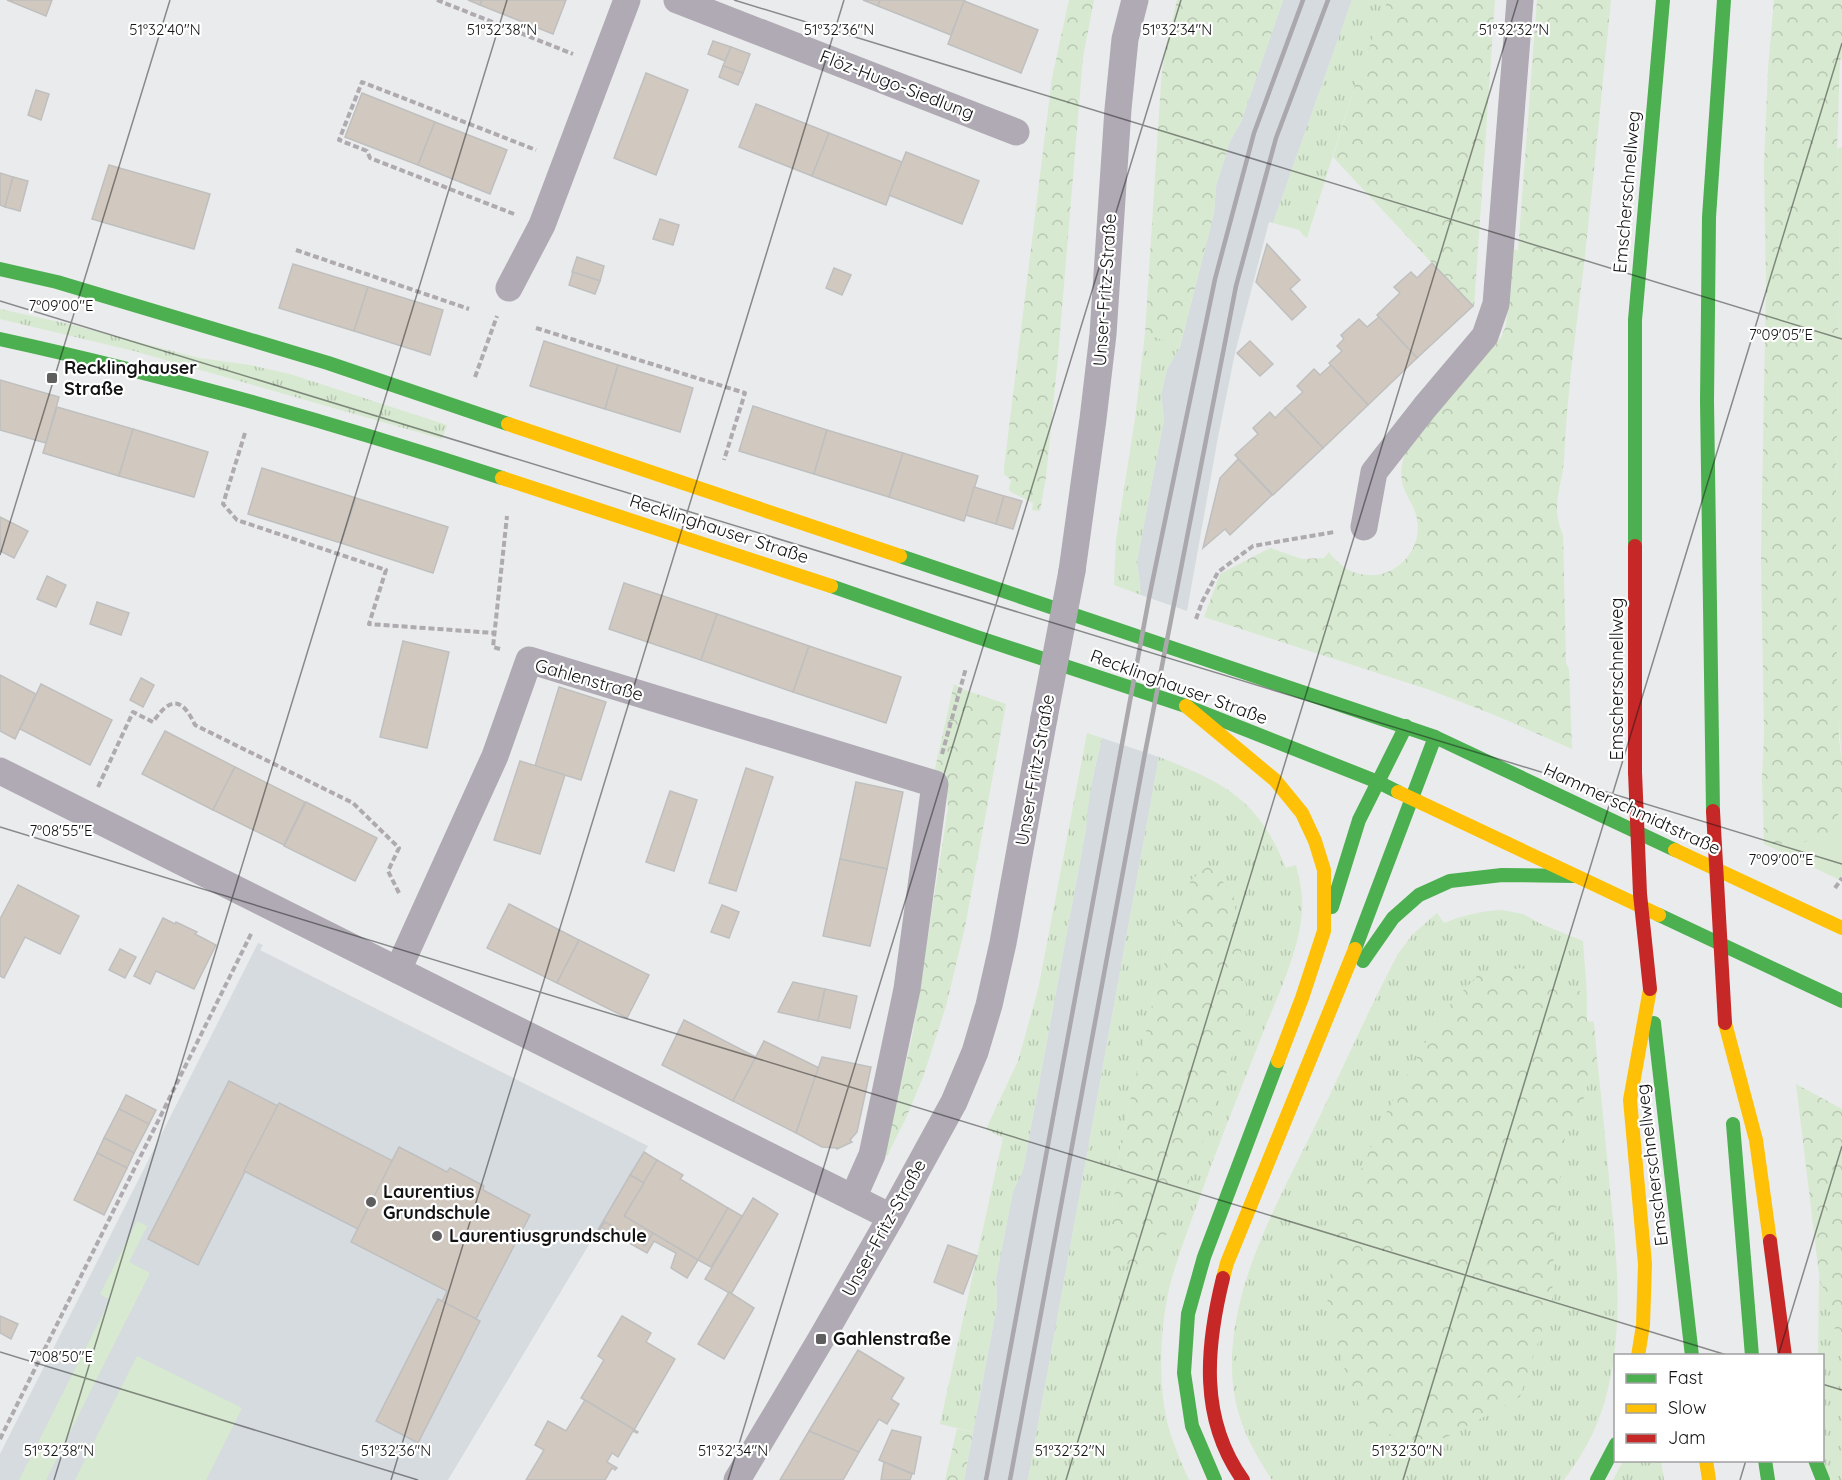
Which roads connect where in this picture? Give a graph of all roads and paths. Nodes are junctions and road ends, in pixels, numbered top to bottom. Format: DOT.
graph roads {
  1 [pos="437,0"];
  2 [pos="627,0"];
  3 [pos="677,0"];
  4 [pos="1135,0"];
  5 [pos="1520,0"];
  6 [pos="1663,0"];
  7 [pos="1725,0"];
  8 [pos="603,65"];
  9 [pos="1016,132"];
  10 [pos="566,162"];
  11 [pos="542,225"];
  12 [pos="296,250"];
  13 [pos="0,269"];
  14 [pos="509,288"];
  15 [pos="469,309"];
  16 [pos="536,328"];
  17 [pos="0,339"];
  18 [pos="476,385"];
  19 [pos="255,402"];
  20 [pos="713,494"];
  21 [pos="497,512"];
  22 [pos="1364,527"];
  23 [pos="1198,614"];
  24 [pos="494,633"];
  25 [pos="529,660"];
  26 [pos="959,690"];
  27 [pos="1186,706"];
  28 [pos="1406,726"];
  29 [pos="1435,737"];
  30 [pos="941,756"];
  31 [pos="0,771"];
  32 [pos="1378,782"];
  33 [pos="1412,798"];
  34 [pos="85,814"];
  35 [pos="1575,876"];
  36 [pos="265,904"];
  37 [pos="417,928"];
  38 [pos="1842,928"];
  39 [pos="1324,931"];
  40 [pos="398,970"];
  41 [pos="1650,989"];
  42 [pos="1338,993"];
  43 [pos="1842,1001"];
  44 [pos="1725,1023"];
  45 [pos="853,1198"];
  46 [pos="891,1217"];
  47 [pos="1638,1354"];
  48 [pos="1692,1354"];
  49 [pos="1752,1354"];
  50 [pos="1785,1354"];
  51 [pos="0,1439"];
  52 [pos="1614,1449"];
  53 [pos="1706,1462"];
  54 [pos="1765,1462"];
  55 [pos="1815,1462"];
  56 [pos="737,1480"];
  57 [pos="1215,1480"];
  58 [pos="1243,1480"];
  59 [pos="1597,1480"];
  60 [pos="1709,1480"];
  61 [pos="1768,1480"];
  62 [pos="1823,1480"];
  1 -- 8 [label="path"];
  2 -- 8 [label="street"];
  3 -- 9 [label="street, Flöz-Hugo-Siedlung"];
  4 -- 46 [label="street, Unser-Fritz-Straße, bridge"];
  5 -- 22 [label="street"];
  6 -- 41 [label="main road, Emscherschnellweg, bridge"];
  7 -- 44 [label="main road, bridge"];
  8 -- 10 [label="street"];
  10 -- 11 [label="street"];
  10 -- 11 [label="path"];
  11 -- 14 [label="street"];
  12 -- 15 [label="path"];
  13 -- 20 [label="main road, Recklinghauser Straße"];
  14 -- 18 [label="path"];
  16 -- 20 [label="path"];
  17 -- 19 [label="main road, Recklinghauser Straße"];
  19 -- 24 [label="path"];
  19 -- 27 [label="main road, Recklinghauser Straße"];
  20 -- 28 [label="main road, Recklinghauser Straße"];
  21 -- 24 [label="path"];
  22 -- 23 [label="path"];
  24 -- 25 [label="path"];
  25 -- 37 [label="street, Gahlenstraße"];
  25 -- 45 [label="street, Gahlenstraße"];
  26 -- 30 [label="path"];
  27 -- 32 [label="main road, Recklinghauser Straße"];
  27 -- 39 [label="main road"];
  28 -- 29 [label="main road, Hammerschmidtstraße"];
  28 -- 32 [label="main road"];
  29 -- 33 [label="main road"];
  29 -- 38 [label="main road, Hammerschmidtstraße"];
  31 -- 34 [label="street"];
  32 -- 33 [label="main road, Recklinghauser Straße"];
  32 -- 39 [label="main road"];
  33 -- 35 [label="main road"];
  33 -- 42 [label="main road"];
  34 -- 36 [label="street"];
  34 -- 37 [label="path"];
  35 -- 42 [label="main road"];
  35 -- 43 [label="main road"];
  36 -- 40 [label="street"];
  36 -- 51 [label="path"];
  37 -- 40 [label="street, Gahlenstraße"];
  39 -- 57 [label="main road"];
  40 -- 45 [label="street"];
  41 -- 47 [label="main road"];
  41 -- 48 [label="main road, Emscherschnellweg"];
  42 -- 58 [label="main road"];
  44 -- 49 [label="main road"];
  44 -- 50 [label="main road"];
  45 -- 46 [label="street"];
  46 -- 56 [label="street, Unser-Fritz-Straße"];
  52 -- 59 [label="main road"];
  53 -- 60 [label="main road"];
  54 -- 61 [label="main road"];
  55 -- 62 [label="main road"];
}
